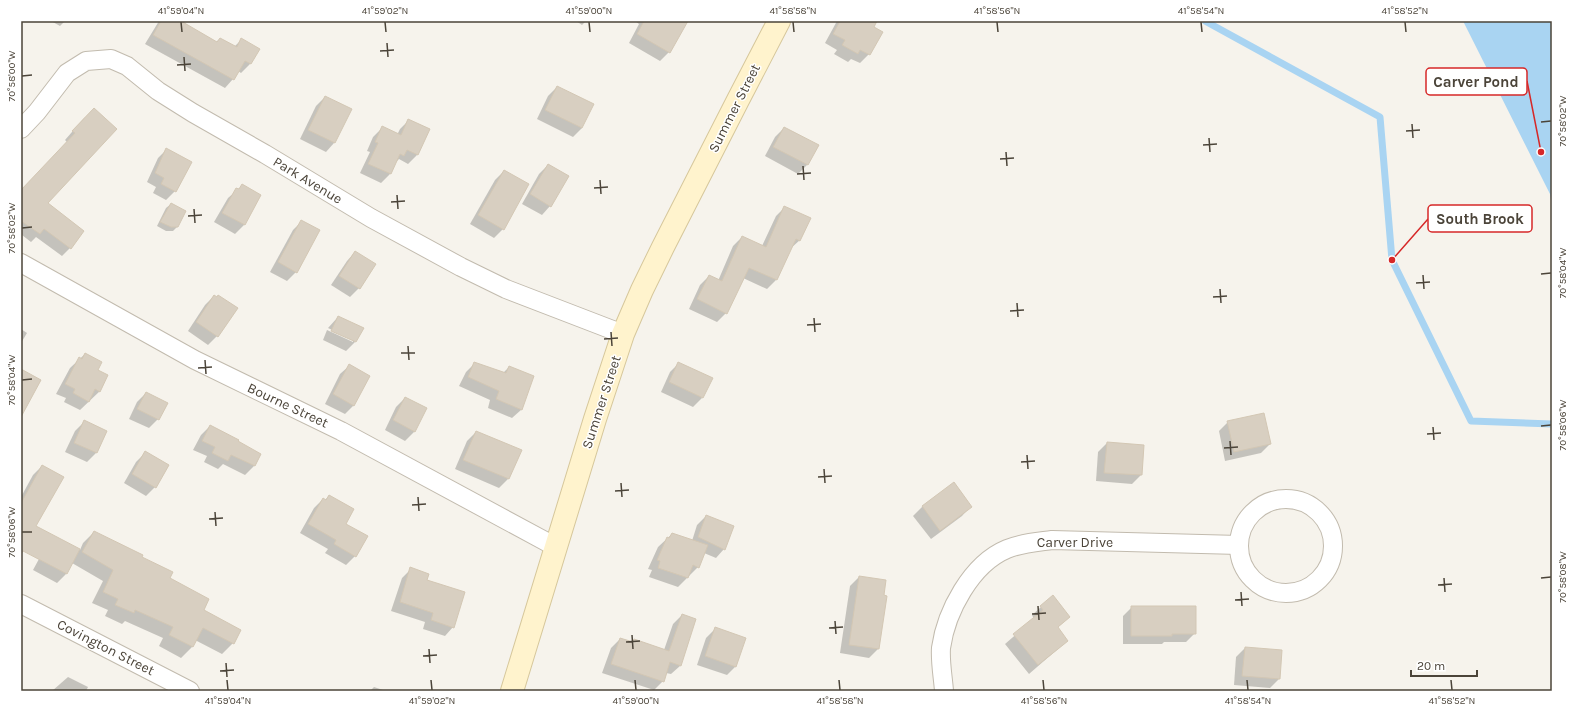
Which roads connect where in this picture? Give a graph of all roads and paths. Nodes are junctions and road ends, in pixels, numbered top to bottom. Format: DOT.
graph roads {
  1 [pos="780,21"];
  2 [pos="21,129"];
  3 [pos="21,263"];
  4 [pos="623,334"];
  5 [pos="1239,545"];
  6 [pos="556,547"];
  7 [pos="21,604"];
  8 [pos="190,691"];
  9 [pos="512,691"];
  10 [pos="944,691"];
  1 -- 4 [label="main road, Summer Street"];
  2 -- 4 [label="street, Park Avenue"];
  3 -- 6 [label="street, Bourne Street"];
  4 -- 6 [label="main road, Summer Street"];
  5 -- 5 [label="street"];
  5 -- 10 [label="street, Carver Drive"];
  6 -- 9 [label="main road, Summer Street"];
  7 -- 8 [label="street, Covington Street"];
}
